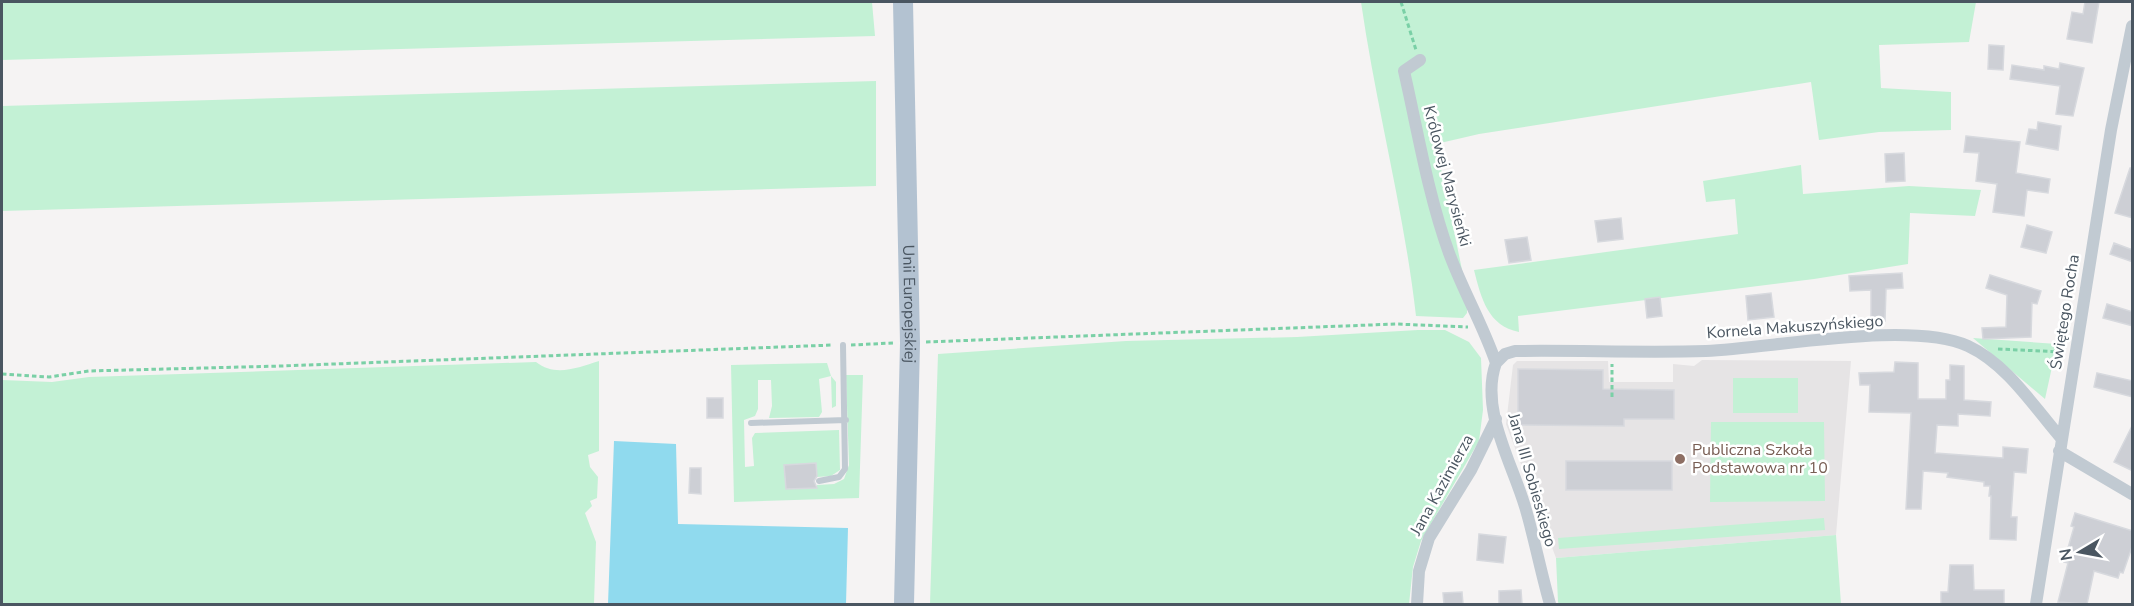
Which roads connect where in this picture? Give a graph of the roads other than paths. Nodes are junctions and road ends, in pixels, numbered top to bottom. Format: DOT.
graph roads {
  1 [pos="903,2"];
  2 [pos="2133,26"];
  3 [pos="1420,60"];
  4 [pos="843,345"];
  5 [pos="1496,363"];
  6 [pos="1496,419"];
  7 [pos="846,420"];
  8 [pos="751,423"];
  9 [pos="2061,438"];
  10 [pos="2060,451"];
  11 [pos="819,481"];
  12 [pos="2133,494"];
  13 [pos="904,604"];
  14 [pos="1417,604"];
  15 [pos="1550,604"];
  16 [pos="2036,604"];
  1 -- 13 [label="main road, Unii Europejskiej"];
  2 -- 9 [label="street, Świętego Rocha"];
  3 -- 5 [label="street, Królowej Marysieńki"];
  4 -- 7 [label="lane"];
  5 -- 6 [label="street, Jana III Sobieskiego"];
  5 -- 9 [label="street, Kornela Makuszyńskiego"];
  6 -- 14 [label="street, Jana Kazimierza"];
  6 -- 15 [label="street, Jana III Sobieskiego"];
  7 -- 8 [label="lane"];
  7 -- 11 [label="lane"];
  9 -- 10 [label="street, Świętego Rocha"];
  10 -- 12 [label="street"];
  10 -- 16 [label="street, Świętego Rocha"];
}
